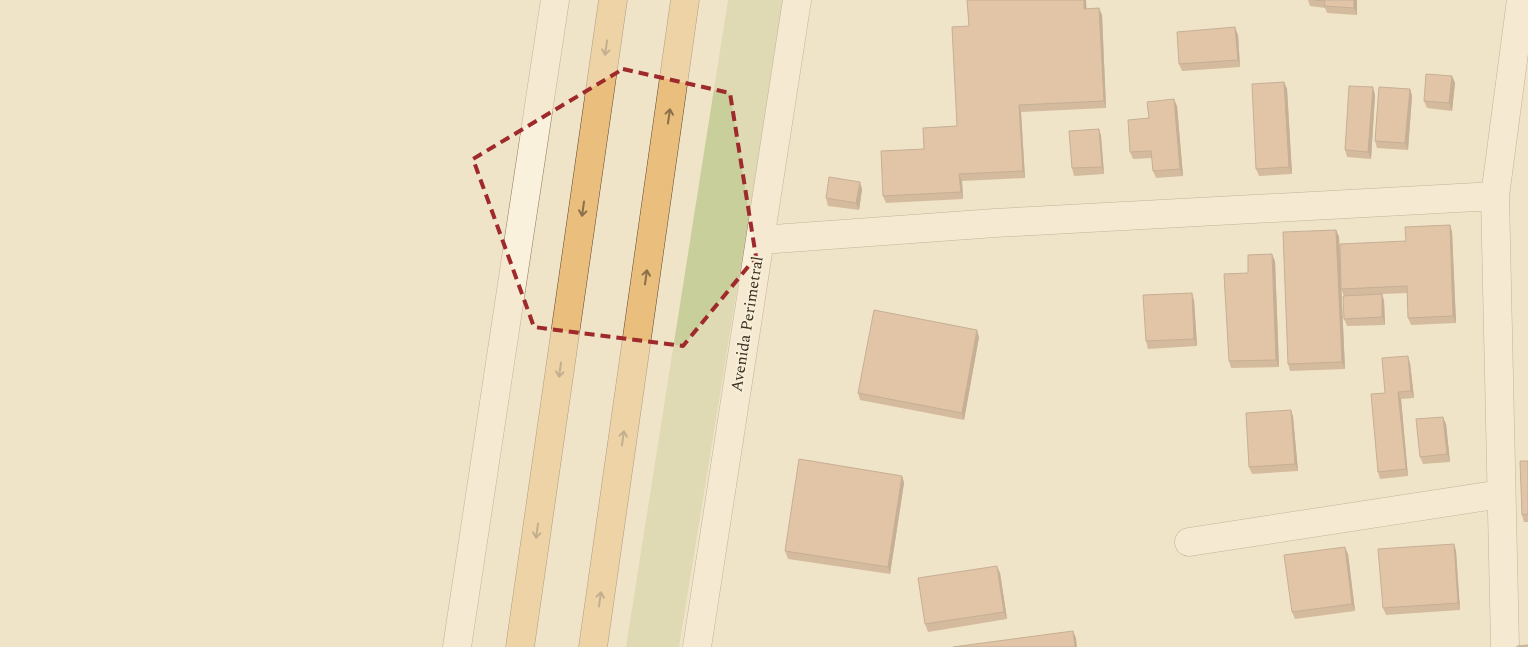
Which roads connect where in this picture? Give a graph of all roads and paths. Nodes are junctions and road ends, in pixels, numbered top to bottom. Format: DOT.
graph roads {
  1 [pos="555,0"];
  2 [pos="613,0"];
  3 [pos="686,0"];
  4 [pos="797,0"];
  5 [pos="1521,0"];
  6 [pos="1495,196"];
  7 [pos="760,240"];
  8 [pos="1501,494"];
  9 [pos="1189,542"];
  10 [pos="457,647"];
  11 [pos="520,647"];
  12 [pos="593,647"];
  13 [pos="697,647"];
  14 [pos="1505,647"];
  1 -- 10 [label="street"];
  2 -- 11 [label="highway, one-way"];
  12 -- 3 [label="highway, one-way"];
  4 -- 7 [label="street, Avenida Perimetral"];
  5 -- 6 [label="street"];
  6 -- 7 [label="street"];
  6 -- 8 [label="street"];
  7 -- 13 [label="street, Avenida Perimetral"];
  8 -- 9 [label="street"];
  8 -- 14 [label="street"];
}
